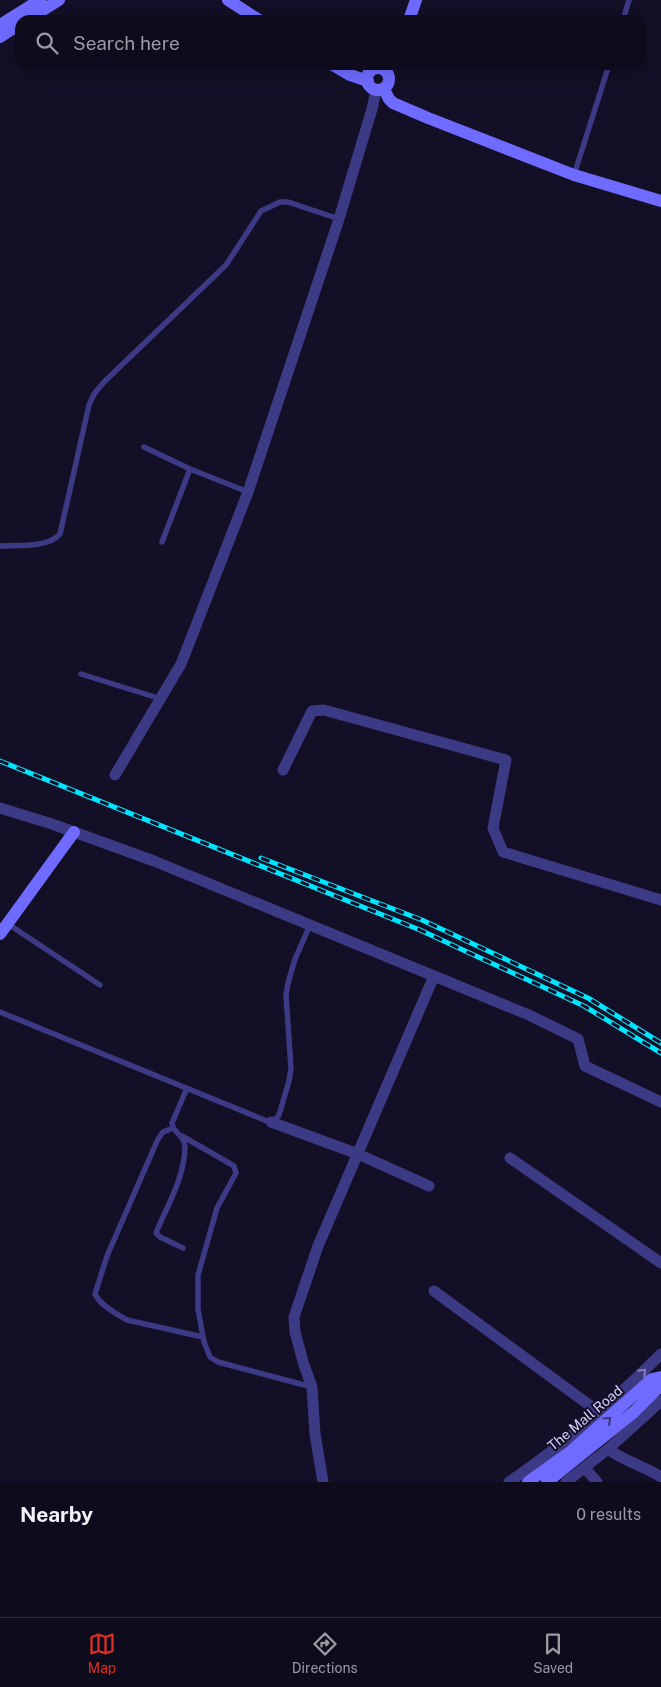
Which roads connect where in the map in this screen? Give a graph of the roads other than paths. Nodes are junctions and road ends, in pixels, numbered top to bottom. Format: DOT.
graph roads {
  1 [pos="59,0"];
  2 [pos="228,0"];
  3 [pos="416,0"];
  4 [pos="629,0"];
  5 [pos="39,4"];
  6 [pos="19,15"];
  7 [pos="30,15"];
  8 [pos="251,15"];
  9 [pos="411,15"];
  10 [pos="624,15"];
  11 [pos="15,17"];
  12 [pos="0,25"];
  13 [pos="15,27"];
  14 [pos="0,37"];
  15 [pos="342,70"];
  16 [pos="378,70"];
  17 [pos="386,70"];
  18 [pos="607,70"];
  19 [pos="376,86"];
  20 [pos="574,175"];
  21 [pos="661,201"];
  22 [pos="339,219"];
  23 [pos="144,447"];
  24 [pos="190,469"];
  25 [pos="248,492"];
  26 [pos="162,542"];
  27 [pos="0,546"];
  28 [pos="81,674"];
  29 [pos="161,699"];
  30 [pos="283,770"];
  31 [pos="115,775"];
  32 [pos="0,808"];
  33 [pos="74,832"];
  34 [pos="661,900"];
  35 [pos="310,925"];
  36 [pos="4,929"];
  37 [pos="434,976"];
  38 [pos="100,985"];
  39 [pos="0,1012"];
  40 [pos="187,1088"];
  41 [pos="661,1102"];
  42 [pos="271,1122"];
  43 [pos="173,1128"];
  44 [pos="182,1136"];
  45 [pos="358,1154"];
  46 [pos="510,1158"];
  47 [pos="430,1186"];
  48 [pos="183,1248"];
  49 [pos="661,1263"];
  50 [pos="434,1291"];
  51 [pos="203,1337"];
  52 [pos="661,1354"];
  53 [pos="661,1377"];
  54 [pos="661,1383"];
  55 [pos="312,1387"];
  56 [pos="661,1401"];
  57 [pos="600,1412"];
  58 [pos="608,1449"];
  59 [pos="585,1468"];
  60 [pos="661,1477"];
  61 [pos="323,1482"];
  62 [pos="509,1482"];
  63 [pos="528,1482"];
  64 [pos="547,1482"];
  65 [pos="566,1482"];
  66 [pos="596,1482"];
  1 -- 5 [label="street"];
  2 -- 8 [label="street"];
  3 -- 9 [label="street"];
  4 -- 10 [label="lane"];
  5 -- 6 [label="street"];
  5 -- 7 [label="street"];
  11 -- 12 [label="street"];
  13 -- 14 [label="street"];
  15 -- 19 [label="street"];
  16 -- 19 [label="street"];
  17 -- 19 [label="street"];
  18 -- 20 [label="lane"];
  19 -- 20 [label="street"];
  19 -- 22 [label="street"];
  20 -- 21 [label="street"];
  22 -- 25 [label="street"];
  22 -- 27 [label="lane"];
  23 -- 24 [label="lane"];
  24 -- 25 [label="lane"];
  24 -- 26 [label="lane"];
  25 -- 29 [label="street"];
  28 -- 29 [label="lane"];
  29 -- 31 [label="street"];
  30 -- 34 [label="street"];
  32 -- 33 [label="street"];
  33 -- 35 [label="street"];
  33 -- 36 [label="street"];
  35 -- 37 [label="street"];
  35 -- 42 [label="lane"];
  36 -- 38 [label="lane"];
  37 -- 41 [label="street"];
  37 -- 45 [label="street"];
  39 -- 40 [label="lane"];
  40 -- 42 [label="lane"];
  40 -- 43 [label="lane"];
  42 -- 45 [label="street"];
  43 -- 44 [label="lane"];
  43 -- 51 [label="lane"];
  44 -- 48 [label="lane"];
  44 -- 51 [label="lane"];
  45 -- 47 [label="street"];
  45 -- 55 [label="street"];
  46 -- 49 [label="street"];
  50 -- 57 [label="street"];
  51 -- 55 [label="lane"];
  57 -- 52 [label="street, one-way"];
  63 -- 53 [label="street, The Mall Road, one-way"];
  54 -- 64 [label="street, The Mall Road"];
  55 -- 61 [label="street"];
  56 -- 58 [label="street"];
  57 -- 62 [label="street"];
  58 -- 59 [label="street"];
  58 -- 60 [label="street"];
  59 -- 65 [label="street"];
  59 -- 66 [label="street"];
}
